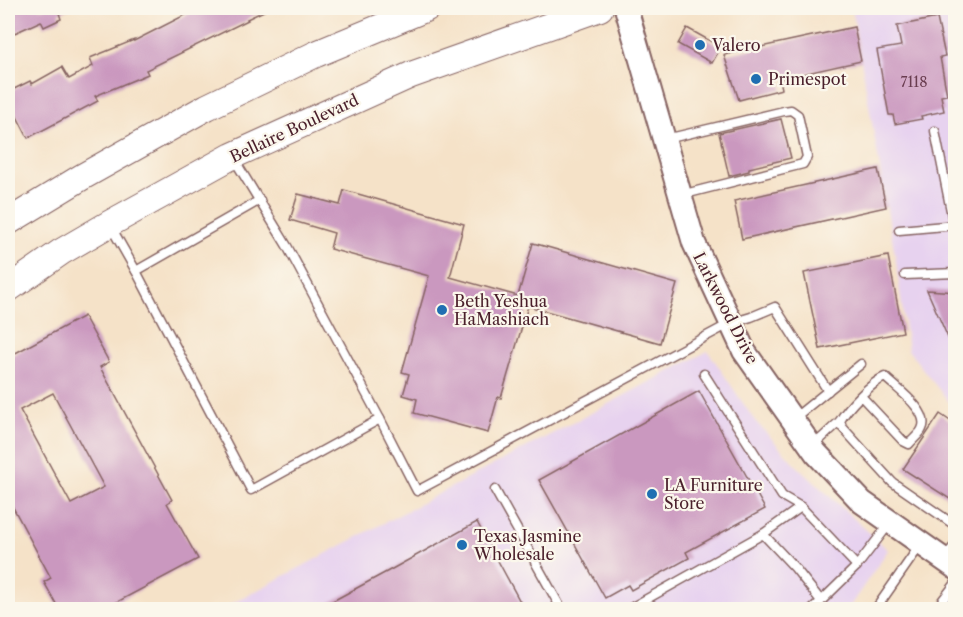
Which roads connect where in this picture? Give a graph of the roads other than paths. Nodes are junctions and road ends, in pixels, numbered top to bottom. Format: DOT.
graph roads {
  1 [pos="427,8"];
  2 [pos="600,8"];
  3 [pos="626,8"];
  4 [pos="935,131"];
  5 [pos="664,140"];
  6 [pos="232,156"];
  7 [pos="680,195"];
  8 [pos="260,200"];
  9 [pos="8,222"];
  10 [pos="109,224"];
  11 [pos="955,226"];
  12 [pos="899,230"];
  13 [pos="136,270"];
  14 [pos="956,273"];
  15 [pos="905,275"];
  16 [pos="8,289"];
  17 [pos="731,323"];
  18 [pos="861,364"];
  19 [pos="704,374"];
  20 [pos="828,391"];
  21 [pos="861,396"];
  22 [pos="380,419"];
  23 [pos="793,420"];
  24 [pos="840,421"];
  25 [pos="812,447"];
  26 [pos="495,490"];
  27 [pos="801,507"];
  28 [pos="891,522"];
  29 [pos="956,526"];
  30 [pos="763,534"];
  31 [pos="921,544"];
  32 [pos="951,557"];
  33 [pos="857,566"];
  34 [pos="956,583"];
  35 [pos="821,601"];
  36 [pos="562,609"];
  37 [pos="627,609"];
  38 [pos="812,609"];
  39 [pos="875,609"];
  40 [pos="935,609"];
  1 -- 9 [label="main road"];
  2 -- 6 [label="main road, Bellaire Boulevard"];
  3 -- 5 [label="street, Larkwood Drive"];
  4 -- 11 [label="lane"];
  5 -- 7 [label="street, Larkwood Drive"];
  5 -- 7 [label="lane"];
  6 -- 8 [label="lane"];
  6 -- 10 [label="main road, Bellaire Boulevard"];
  7 -- 17 [label="street, Larkwood Drive"];
  8 -- 13 [label="lane"];
  8 -- 22 [label="lane"];
  10 -- 13 [label="lane"];
  10 -- 16 [label="main road, Bellaire Boulevard"];
  11 -- 12 [label="lane"];
  13 -- 22 [label="lane"];
  14 -- 15 [label="lane"];
  17 -- 20 [label="lane"];
  17 -- 22 [label="lane"];
  17 -- 23 [label="street, Larkwood Drive"];
  18 -- 20 [label="lane"];
  19 -- 27 [label="lane"];
  20 -- 23 [label="lane"];
  21 -- 21 [label="lane"];
  21 -- 24 [label="lane"];
  23 -- 25 [label="street, Larkwood Drive"];
  24 -- 25 [label="lane"];
  24 -- 29 [label="lane"];
  25 -- 28 [label="street, Larkwood Drive"];
  26 -- 36 [label="lane"];
  27 -- 30 [label="lane"];
  27 -- 33 [label="lane"];
  28 -- 31 [label="street, Larkwood Drive"];
  28 -- 33 [label="lane"];
  30 -- 35 [label="lane"];
  30 -- 37 [label="lane"];
  31 -- 32 [label="street, Larkwood Drive"];
  31 -- 39 [label="lane"];
  33 -- 35 [label="lane"];
  34 -- 40 [label="lane"];
  35 -- 38 [label="lane"];
}
